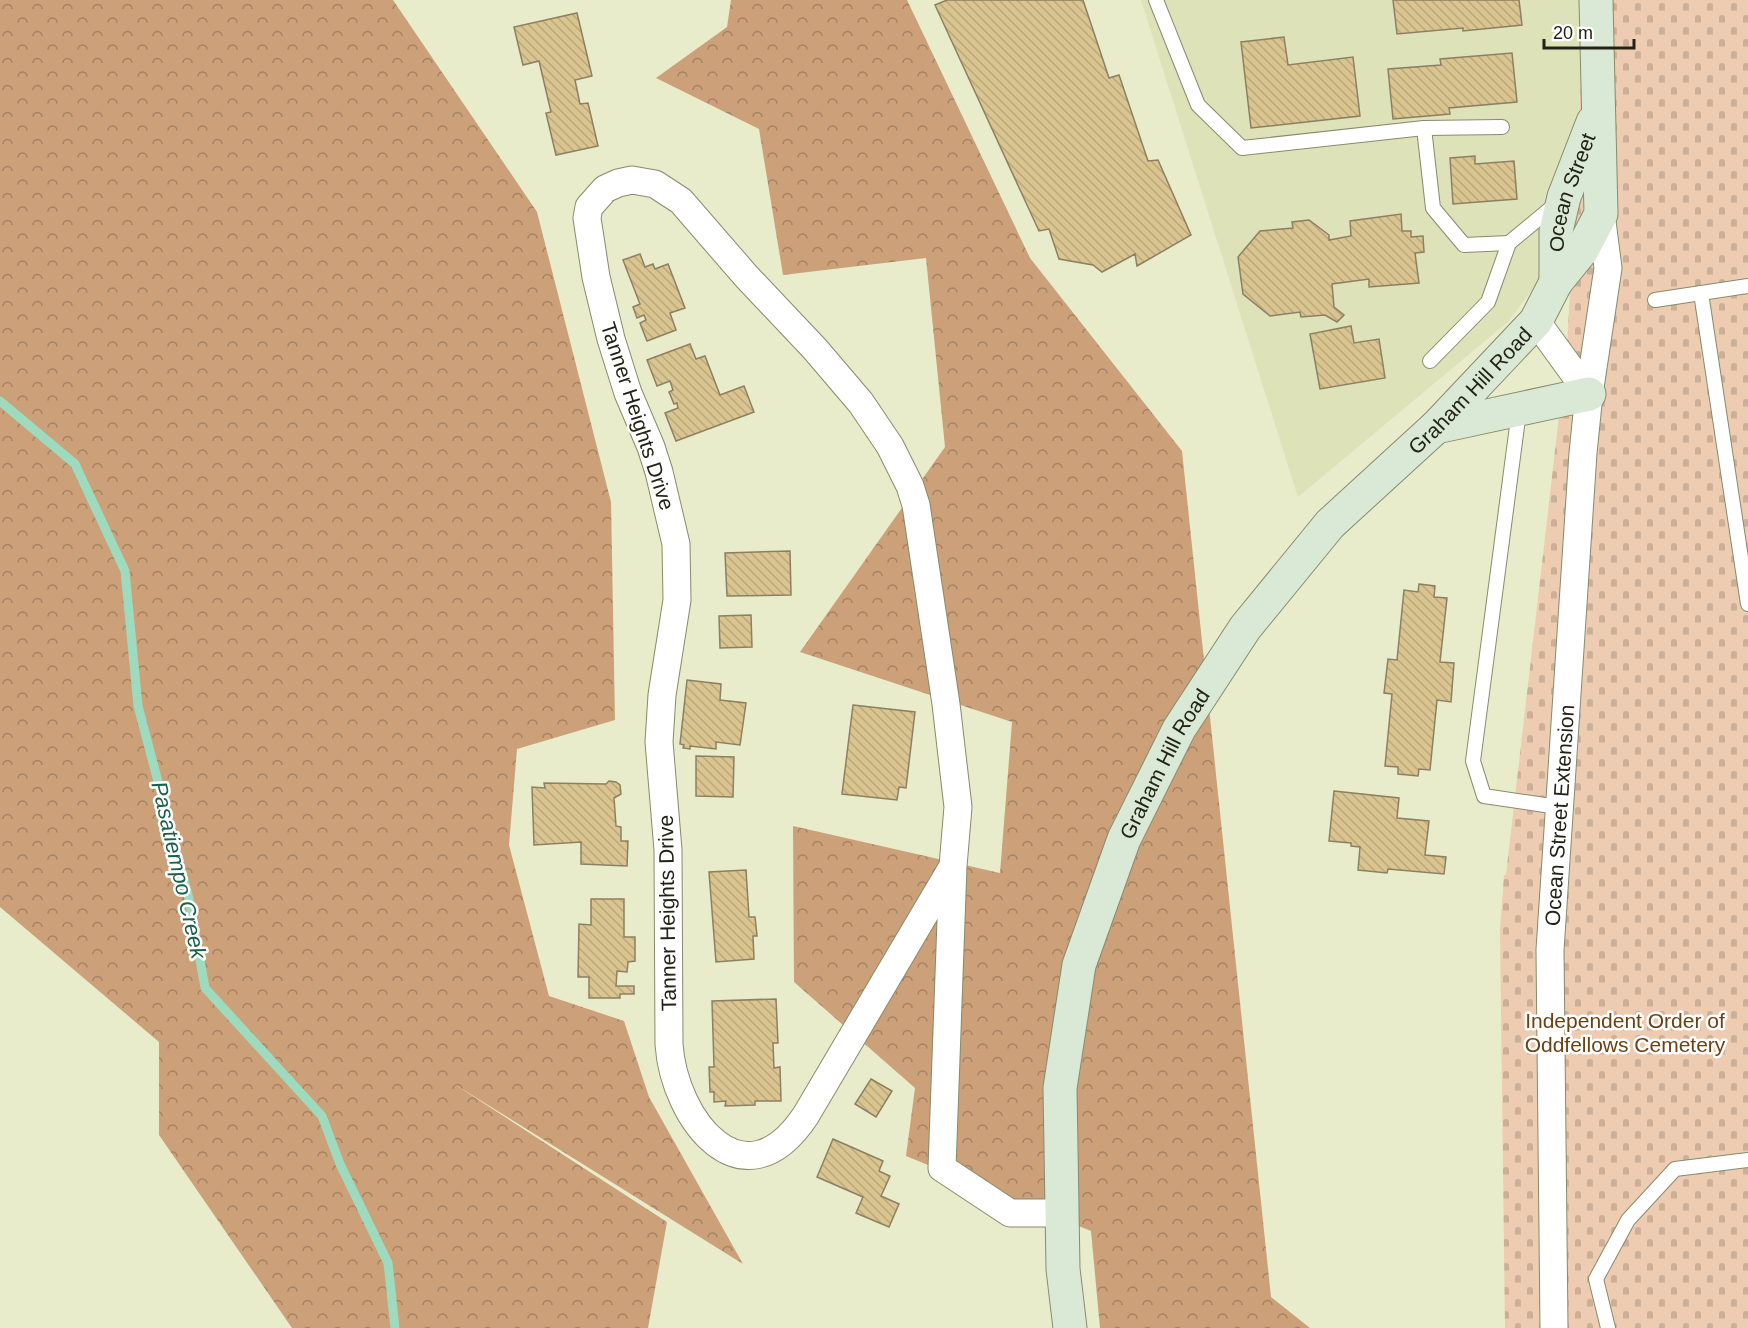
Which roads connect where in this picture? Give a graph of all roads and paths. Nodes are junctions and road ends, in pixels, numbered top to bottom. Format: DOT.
graph roads {
  1 [pos="1156,0"];
  2 [pos="1596,0"];
  3 [pos="1598,107"];
  4 [pos="1502,127"];
  5 [pos="1424,128"];
  6 [pos="1564,197"];
  7 [pos="1601,214"];
  8 [pos="1509,243"];
  9 [pos="1556,282"];
  10 [pos="1748,286"];
  11 [pos="1701,293"];
  12 [pos="1655,300"];
  13 [pos="1536,321"];
  14 [pos="1430,361"];
  15 [pos="1589,394"];
  16 [pos="1519,408"];
  17 [pos="1436,426"];
  18 [pos="1748,604"];
  19 [pos="1558,807"];
  20 [pos="953,866"];
  21 [pos="1748,1160"];
  22 [pos="1061,1213"];
  23 [pos="1070,1328"];
  24 [pos="1554,1328"];
  25 [pos="1608,1328"];
  1 -- 5 [label="lane"];
  2 -- 3 [label="main road, Ocean Street"];
  3 -- 6 [label="main road, Ocean Street"];
  3 -- 7 [label="main road, Ocean Street"];
  4 -- 5 [label="lane"];
  5 -- 8 [label="lane"];
  6 -- 8 [label="lane"];
  6 -- 9 [label="main road, Ocean Street"];
  7 -- 9 [label="main road, Ocean Street"];
  7 -- 15 [label="street, Ocean Street"];
  8 -- 14 [label="lane"];
  9 -- 13 [label="main road, Ocean Street"];
  10 -- 11 [label="lane"];
  11 -- 12 [label="lane"];
  11 -- 18 [label="lane"];
  13 -- 15 [label="street"];
  13 -- 17 [label="main road, Graham Hill Road"];
  15 -- 16 [label="main road"];
  15 -- 19 [label="street, Ocean Street Extension"];
  16 -- 17 [label="main road"];
  16 -- 19 [label="lane"];
  17 -- 22 [label="main road, Graham Hill Road"];
  19 -- 24 [label="street, Ocean Street Extension"];
  20 -- 20 [label="street, Tanner Heights Drive"];
  20 -- 22 [label="street, Tanner Heights Drive"];
  21 -- 25 [label="lane"];
  22 -- 23 [label="main road, Graham Hill Road"];
}
